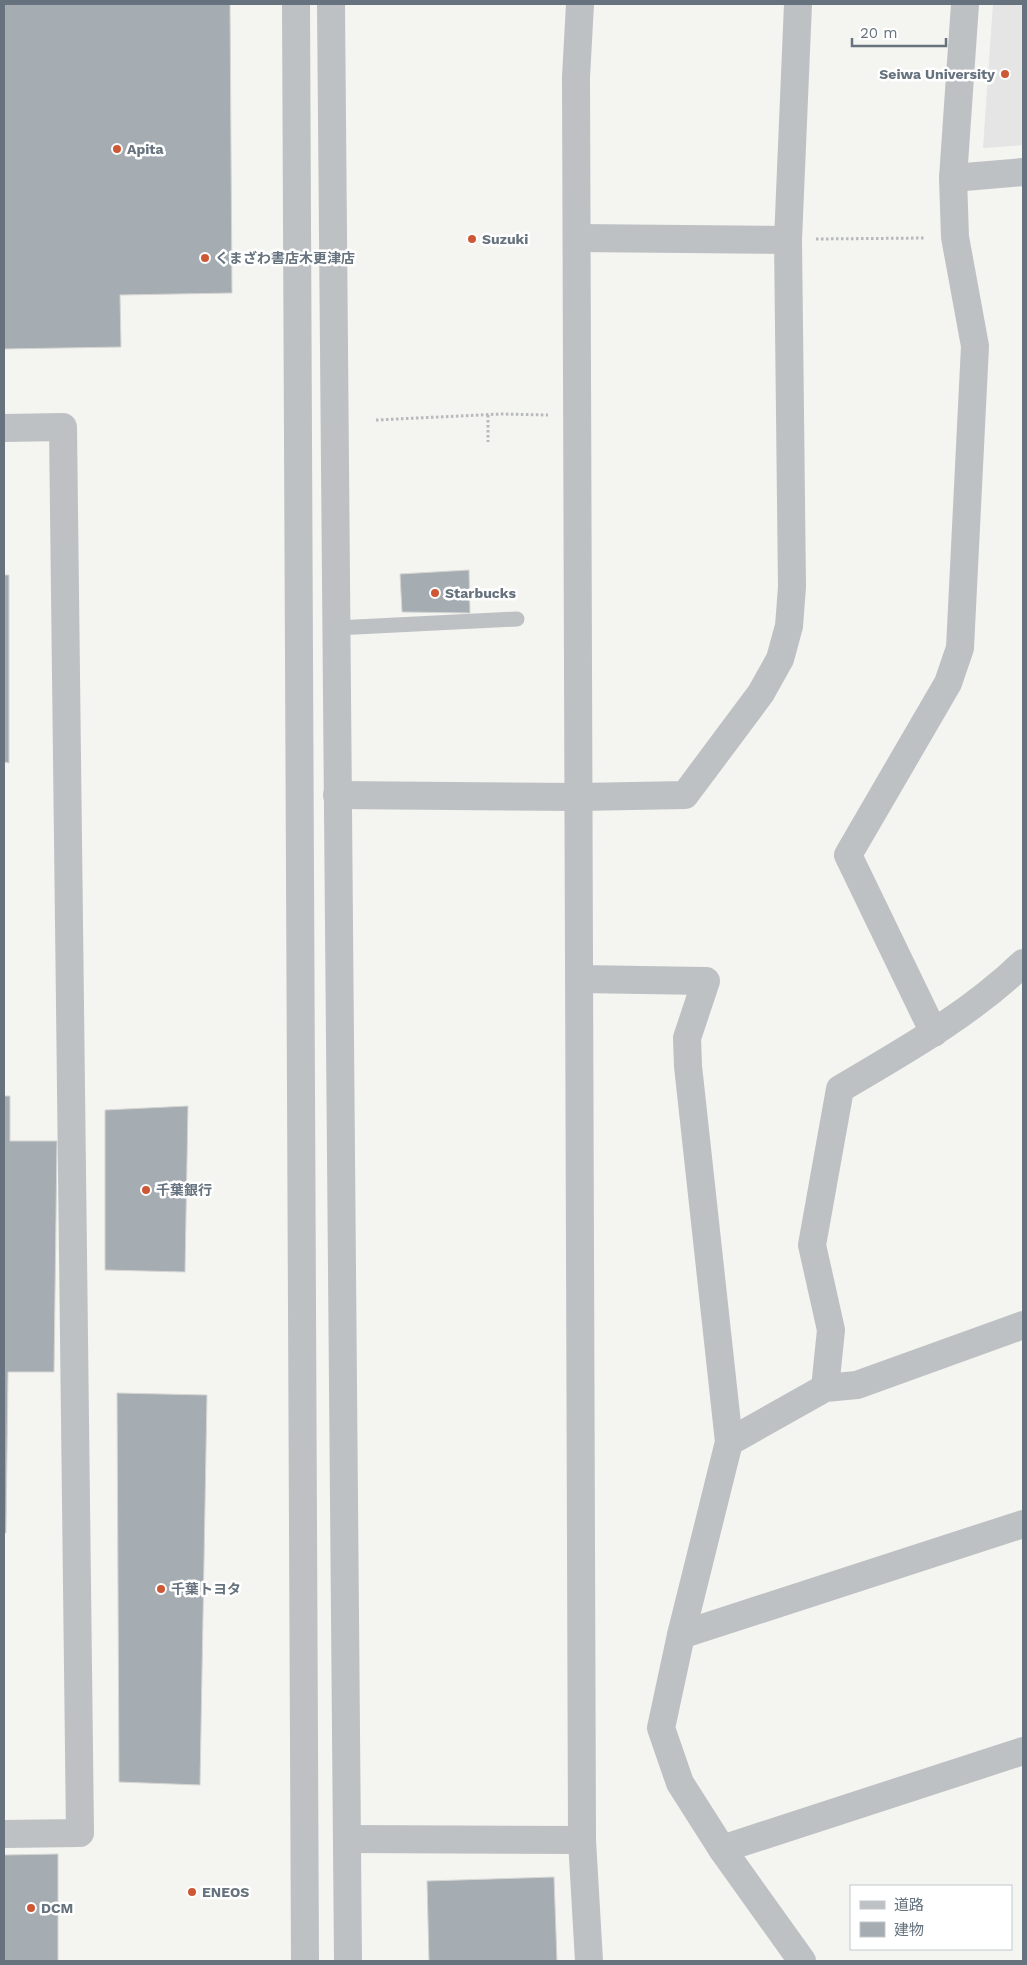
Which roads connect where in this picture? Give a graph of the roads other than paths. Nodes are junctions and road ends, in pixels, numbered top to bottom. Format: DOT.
graph roads {
  1 [pos="296,4"];
  2 [pos="331,4"];
  3 [pos="580,4"];
  4 [pos="798,4"];
  5 [pos="965,4"];
  6 [pos="1023,172"];
  7 [pos="953,178"];
  8 [pos="577,238"];
  9 [pos="788,240"];
  10 [pos="4,428"];
  11 [pos="517,619"];
  12 [pos="336,628"];
  13 [pos="337,795"];
  14 [pos="578,797"];
  15 [pos="1023,964"];
  16 [pos="580,979"];
  17 [pos="934,1033"];
  18 [pos="1023,1325"];
  19 [pos="825,1388"];
  20 [pos="729,1442"];
  21 [pos="1023,1524"];
  22 [pos="681,1635"];
  23 [pos="1023,1751"];
  24 [pos="4,1834"];
  25 [pos="347,1839"];
  26 [pos="582,1840"];
  27 [pos="722,1850"];
  28 [pos="305,1961"];
  29 [pos="348,1961"];
  30 [pos="589,1961"];
  31 [pos="802,1961"];
  1 -- 28 [label="street"];
  2 -- 12 [label="street"];
  3 -- 8 [label="street"];
  4 -- 9 [label="street"];
  5 -- 7 [label="street"];
  6 -- 7 [label="street"];
  7 -- 17 [label="street"];
  8 -- 9 [label="street"];
  8 -- 14 [label="street"];
  9 -- 14 [label="street"];
  10 -- 24 [label="street"];
  11 -- 12 [label="lane"];
  12 -- 13 [label="street"];
  13 -- 14 [label="street"];
  13 -- 25 [label="street"];
  14 -- 16 [label="street"];
  15 -- 17 [label="street"];
  16 -- 20 [label="street"];
  16 -- 26 [label="street"];
  17 -- 19 [label="street"];
  18 -- 19 [label="street"];
  19 -- 20 [label="street"];
  20 -- 22 [label="street"];
  21 -- 22 [label="street"];
  22 -- 27 [label="street"];
  23 -- 27 [label="street"];
  25 -- 26 [label="street"];
  25 -- 29 [label="street"];
  26 -- 30 [label="street"];
  27 -- 31 [label="street"];
}
